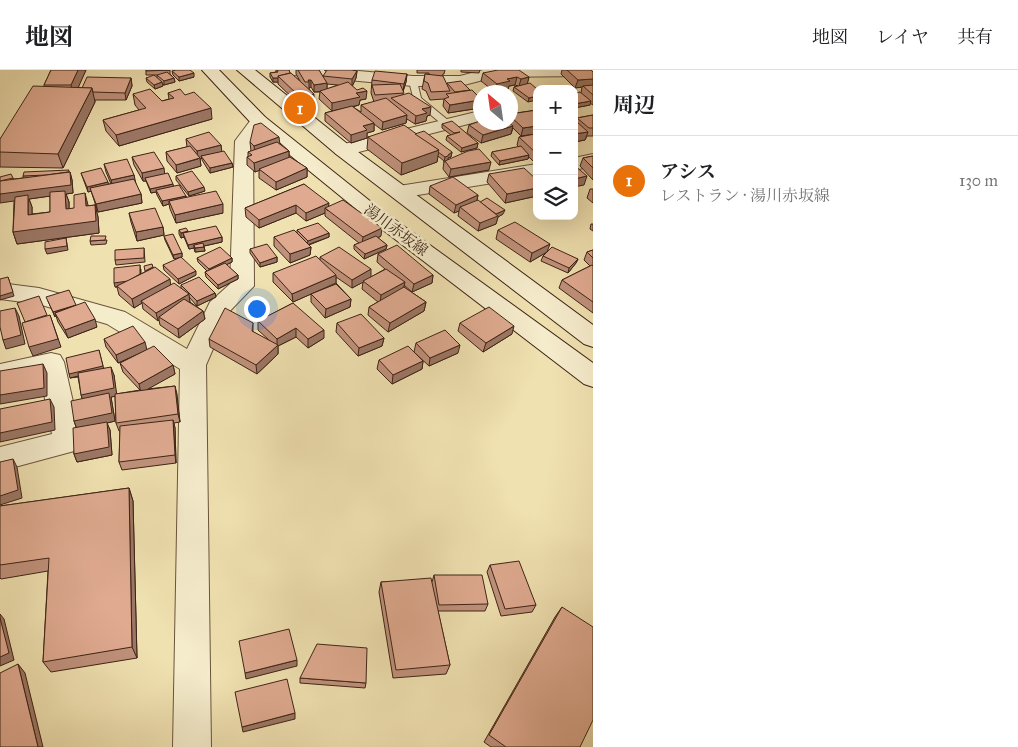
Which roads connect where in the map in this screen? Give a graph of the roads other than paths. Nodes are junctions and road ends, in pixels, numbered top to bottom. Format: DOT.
graph roads {
  1 [pos="210,70"];
  2 [pos="246,70"];
  3 [pos="250,70"];
  4 [pos="294,70"];
  5 [pos="593,72"];
  6 [pos="413,81"];
  7 [pos="473,117"];
  8 [pos="259,121"];
  9 [pos="446,123"];
  10 [pos="343,150"];
  11 [pos="593,160"];
  12 [pos="578,163"];
  13 [pos="533,171"];
  14 [pos="399,192"];
  15 [pos="0,291"];
  16 [pos="593,338"];
  17 [pos="193,365"];
  18 [pos="0,374"];
  19 [pos="593,377"];
  20 [pos="0,459"];
  21 [pos="192,747"];
  1 -- 8 [label="street, 湯川赤坂線"];
  2 -- 3 [label="street"];
  2 -- 10 [label="street, 湯川赤坂線"];
  4 -- 6 [label="street"];
  5 -- 6 [label="street"];
  6 -- 9 [label="lane"];
  7 -- 9 [label="street"];
  8 -- 17 [label="street"];
  8 -- 19 [label="street, 湯川赤坂線"];
  9 -- 10 [label="street"];
  10 -- 14 [label="street, 湯川赤坂線"];
  11 -- 12 [label="street"];
  13 -- 14 [label="street"];
  14 -- 16 [label="street, 湯川赤坂線"];
  15 -- 17 [label="street"];
  17 -- 21 [label="street"];
  18 -- 20 [label="street"];
}
